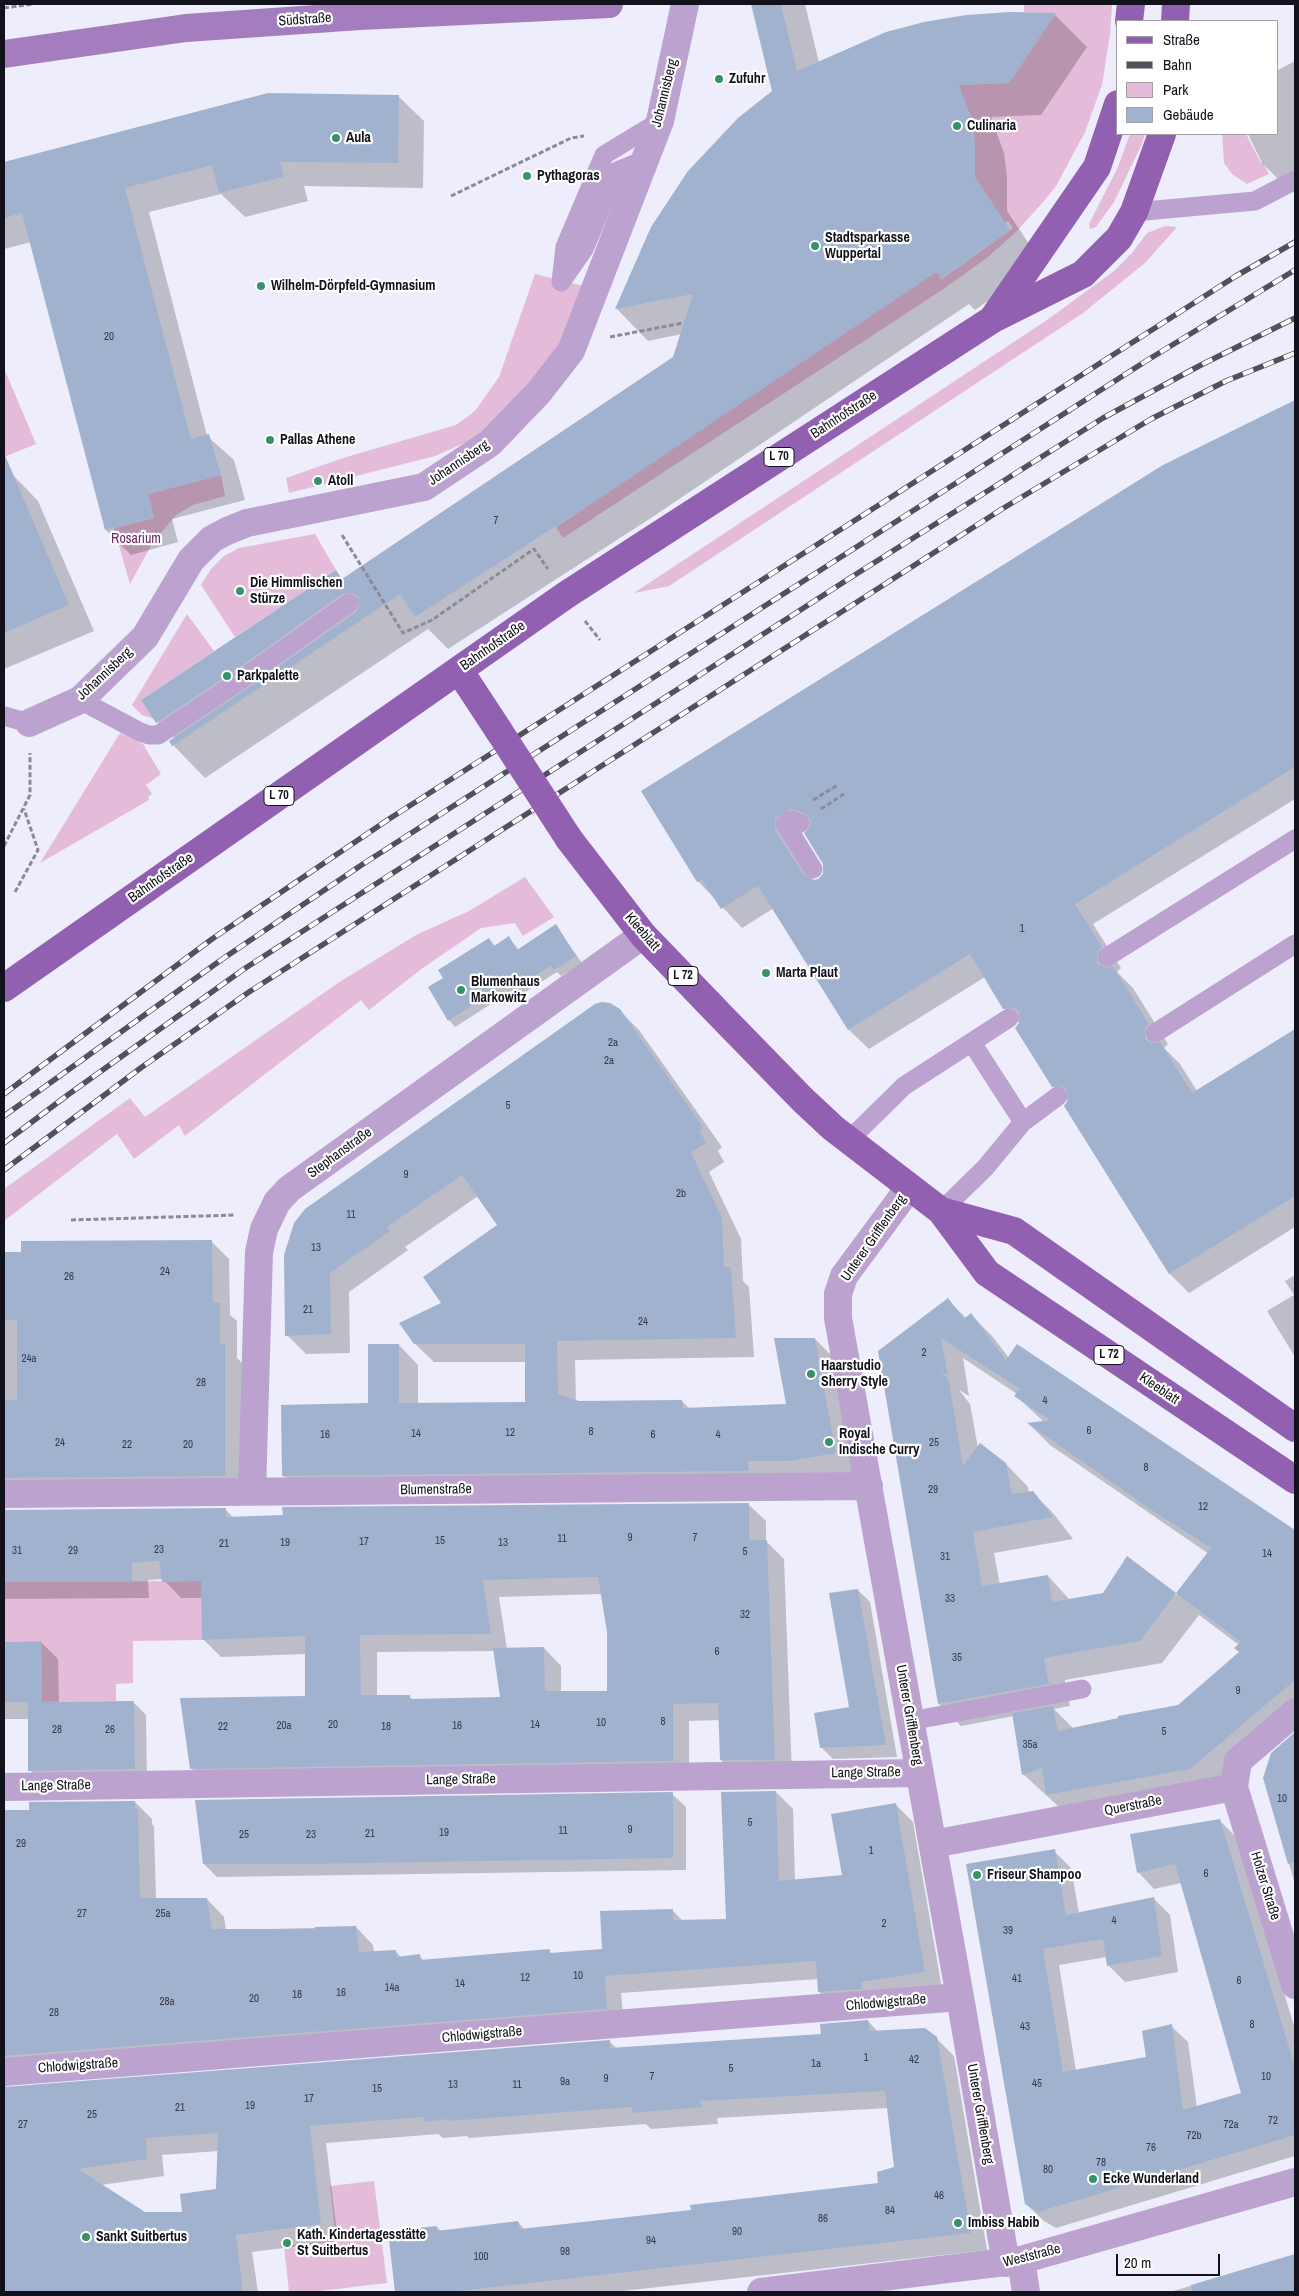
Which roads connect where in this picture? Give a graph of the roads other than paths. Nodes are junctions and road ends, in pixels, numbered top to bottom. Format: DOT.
graph roads {
  1 [pos="609,4"];
  2 [pos="685,4"];
  3 [pos="1131,4"];
  4 [pos="1176,4"];
  5 [pos="360,10"];
  6 [pos="1130,20"];
  7 [pos="1176,20"];
  8 [pos="4,54"];
  9 [pos="1116,110"];
  10 [pos="660,121"];
  11 [pos="1162,135"];
  12 [pos="644,160"];
  13 [pos="1295,180"];
  14 [pos="1134,212"];
  15 [pos="993,319"];
  16 [pos="349,604"];
  17 [pos="459,670"];
  18 [pos="80,700"];
  19 [pos="16,720"];
  20 [pos="795,819"];
  21 [pos="1295,839"];
  22 [pos="813,869"];
  23 [pos="643,935"];
  24 [pos="1295,944"];
  25 [pos="1108,956"];
  26 [pos="4,988"];
  27 [pos="1009,1018"];
  28 [pos="1154,1033"];
  29 [pos="972,1043"];
  30 [pos="1058,1096"];
  31 [pos="1024,1122"];
  32 [pos="849,1140"];
  33 [pos="909,1188"];
  34 [pos="941,1212"];
  35 [pos="1295,1428"];
  36 [pos="1295,1480"];
  37 [pos="869,1486"];
  38 [pos="252,1492"];
  39 [pos="4,1494"];
  40 [pos="1082,1689"];
  41 [pos="1295,1712"];
  42 [pos="910,1721"];
  43 [pos="919,1773"];
  44 [pos="4,1787"];
  45 [pos="1234,1787"];
  46 [pos="933,1844"];
  47 [pos="1295,1985"];
  48 [pos="960,1997"];
  49 [pos="4,2072"];
  50 [pos="1295,2182"];
  51 [pos="1013,2262"];
  52 [pos="760,2292"];
  53 [pos="1026,2292"];
  1 -- 5 [label="street, Südstraße"];
  2 -- 10 [label="street, Johannisberg"];
  3 -- 6 [label="main road"];
  4 -- 7 [label="main road"];
  5 -- 8 [label="street, Südstraße"];
  9 -- 15 [label="main road, Bahnhofstraße / L 70"];
  10 -- 12 [label="street, Johannisberg"];
  10 -- 12 [label="lane"];
  11 -- 14 [label="main road, Bahnhofstraße / L 70"];
  12 -- 18 [label="street, Johannisberg"];
  13 -- 14 [label="lane"];
  14 -- 15 [label="main road, Bahnhofstraße / L 70"];
  15 -- 17 [label="main road, Bahnhofstraße / L 70"];
  16 -- 18 [label="lane"];
  17 -- 23 [label="main road, Kleeblatt / L 72, bridge"];
  17 -- 26 [label="main road, Bahnhofstraße / L 70"];
  18 -- 19 [label="street, Johannisberg"];
  20 -- 22 [label="lane"];
  21 -- 25 [label="lane"];
  23 -- 32 [label="main road, Kleeblatt / L 72"];
  23 -- 38 [label="street, Stephanstraße"];
  24 -- 28 [label="lane"];
  27 -- 29 [label="lane"];
  29 -- 31 [label="lane"];
  29 -- 32 [label="lane"];
  30 -- 31 [label="lane"];
  31 -- 34 [label="lane"];
  32 -- 33 [label="main road, Kleeblatt / L 72"];
  33 -- 34 [label="main road, Kleeblatt / L 72"];
  33 -- 37 [label="street, Unterer Grifflenberg"];
  34 -- 35 [label="main road, Kleeblatt / L 72"];
  34 -- 36 [label="main road, Kleeblatt / L 72"];
  37 -- 38 [label="street, Blumenstraße"];
  37 -- 42 [label="street, Unterer Grifflenberg"];
  38 -- 39 [label="street, Blumenstraße"];
  40 -- 42 [label="lane"];
  41 -- 45 [label="street"];
  42 -- 43 [label="street, Unterer Grifflenberg"];
  43 -- 44 [label="street, Lange Straße"];
  43 -- 46 [label="street, Unterer Grifflenberg"];
  45 -- 46 [label="street, Querstraße"];
  45 -- 47 [label="street, Holzer Straße"];
  46 -- 48 [label="street, Unterer Grifflenberg"];
  48 -- 49 [label="street, Chlodwigstraße"];
  48 -- 51 [label="street, Unterer Grifflenberg"];
  50 -- 51 [label="street, Weststraße"];
  51 -- 52 [label="street, Weststraße"];
  51 -- 53 [label="street, Unterer Grifflenberg"];
}
